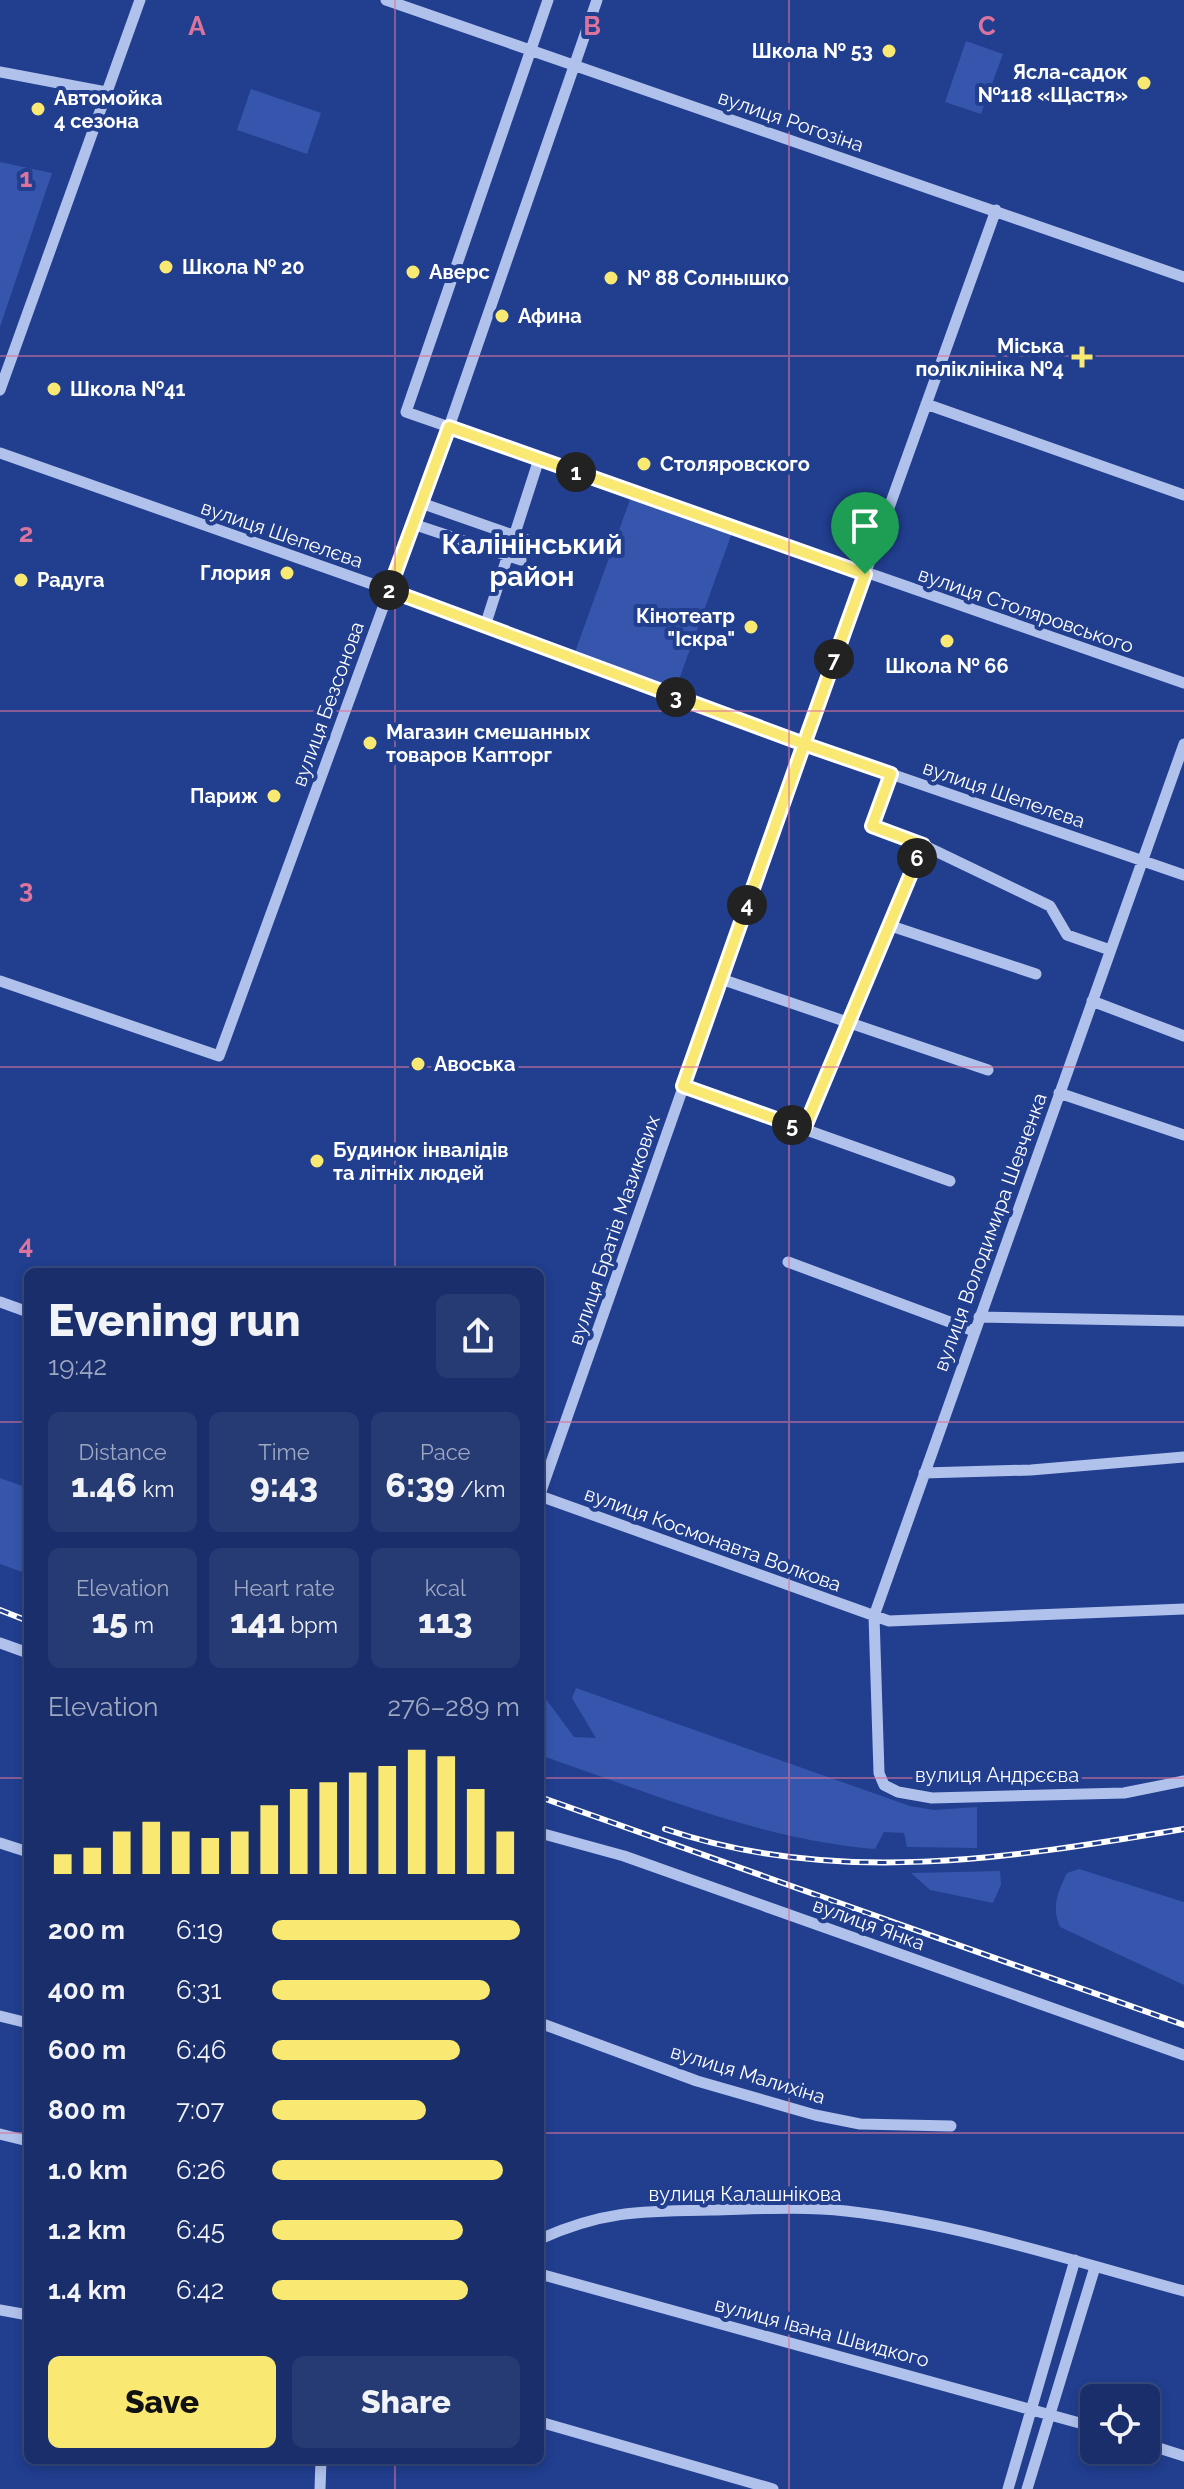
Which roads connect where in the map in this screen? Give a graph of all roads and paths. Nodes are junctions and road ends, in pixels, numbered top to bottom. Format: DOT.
graph roads {
  1 [pos="140,0"];
  2 [pos="386,0"];
  3 [pos="548,0"];
  4 [pos="597,0"];
  5 [pos="530,51"];
  6 [pos="574,65"];
  7 [pos="0,72"];
  8 [pos="106,92"];
  9 [pos="996,210"];
  10 [pos="1184,277"];
  11 [pos="0,390"];
  12 [pos="926,404"];
  13 [pos="449,427"];
  14 [pos="0,453"];
  15 [pos="539,459"];
  16 [pos="1184,495"];
  17 [pos="421,503"];
  18 [pos="413,524"];
  19 [pos="514,535"];
  20 [pos="527,540"];
  21 [pos="508,555"];
  22 [pos="521,560"];
  23 [pos="865,574"];
  24 [pos="389,590"];
  25 [pos="485,626"];
  26 [pos="1184,683"];
  27 [pos="804,744"];
  28 [pos="1184,744"];
  29 [pos="891,774"];
  30 [pos="923,845"];
  31 [pos="1142,860"];
  32 [pos="1184,875"];
  33 [pos="888,925"];
  34 [pos="1110,950"];
  35 [pos="1036,974"];
  36 [pos="721,979"];
  37 [pos="0,981"];
  38 [pos="1092,1001"];
  39 [pos="847,1023"];
  40 [pos="1184,1036"];
  41 [pos="988,1070"];
  42 [pos="683,1086"];
  43 [pos="1059,1093"];
  44 [pos="804,1129"];
  45 [pos="1184,1135"];
  46 [pos="950,1181"];
  47 [pos="788,1262"];
  48 [pos="0,1302"];
  49 [pos="24,1311"];
  50 [pos="979,1317"];
  51 [pos="1184,1321"];
  52 [pos="974,1331"];
  53 [pos="1184,1457"];
  54 [pos="924,1473"];
  55 [pos="544,1484"];
  56 [pos="544,1496"];
  57 [pos="1184,1609"];
  58 [pos="874,1616"];
  59 [pos="0,1643"];
  60 [pos="24,1652"];
  61 [pos="1184,1781"];
  62 [pos="544,1834"];
  63 [pos="0,1843"];
  64 [pos="24,1851"];
  65 [pos="0,2016"];
  66 [pos="24,2022"];
  67 [pos="544,2024"];
  68 [pos="1184,2055"];
  69 [pos="951,2126"];
  70 [pos="0,2134"];
  71 [pos="24,2140"];
  72 [pos="544,2237"];
  73 [pos="1075,2260"];
  74 [pos="1095,2267"];
  75 [pos="544,2275"];
  76 [pos="1184,2291"];
  77 [pos="0,2310"];
  78 [pos="24,2314"];
  79 [pos="1031,2408"];
  80 [pos="1049,2413"];
  81 [pos="544,2423"];
  82 [pos="1080,2423"];
  83 [pos="1160,2448"];
  84 [pos="1184,2456"];
  85 [pos="321,2464"];
  86 [pos="320,2489"];
  87 [pos="773,2489"];
  88 [pos="1008,2489"];
  89 [pos="1027,2489"];
  1 -- 8 [label="street"];
  2 -- 5 [label="street, вулиця Рогозіна"];
  3 -- 5 [label="street"];
  4 -- 6 [label="street, вулиця Безсонова"];
  5 -- 6 [label="street, вулиця Рогозіна"];
  5 -- 13 [label="street, вулиця Столяровського"];
  6 -- 9 [label="street, вулиця Рогозіна"];
  6 -- 13 [label="street, вулиця Безсонова"];
  7 -- 8 [label="street"];
  8 -- 11 [label="street"];
  9 -- 10 [label="street, вулиця Рогозіна"];
  9 -- 12 [label="street, вулиця Братів Мазикових"];
  12 -- 16 [label="street"];
  12 -- 23 [label="street, вулиця Братів Мазикових"];
  13 -- 15 [label="street, вулиця Столяровського"];
  13 -- 17 [label="street, вулиця Безсонова"];
  14 -- 24 [label="street, вулиця Шепелєва"];
  15 -- 19 [label="street"];
  15 -- 23 [label="street, вулиця Столяровського"];
  17 -- 18 [label="street, вулиця Безсонова"];
  17 -- 19 [label="street"];
  18 -- 21 [label="street"];
  18 -- 24 [label="street, вулиця Безсонова"];
  19 -- 20 [label="street"];
  19 -- 21 [label="street"];
  21 -- 22 [label="street"];
  21 -- 25 [label="street"];
  23 -- 26 [label="street, вулиця Столяровського"];
  23 -- 27 [label="street, вулиця Братів Мазикових"];
  24 -- 25 [label="street, вулиця Шепелєва"];
  24 -- 37 [label="street, вулиця Безсонова"];
  25 -- 27 [label="street, вулиця Шепелєва"];
  27 -- 29 [label="street, вулиця Шепелєва"];
  27 -- 36 [label="street, вулиця Братів Мазикових"];
  28 -- 31 [label="street, вулиця Володимира Шевченка"];
  29 -- 30 [label="street"];
  29 -- 31 [label="street, вулиця Шепелєва"];
  30 -- 33 [label="street"];
  30 -- 34 [label="street"];
  31 -- 32 [label="street, вулиця Шепелєва"];
  31 -- 34 [label="street, вулиця Володимира Шевченка"];
  33 -- 35 [label="street"];
  33 -- 39 [label="street"];
  34 -- 38 [label="street, вулиця Володимира Шевченка"];
  36 -- 39 [label="street"];
  36 -- 42 [label="street, вулиця Братів Мазикових"];
  38 -- 40 [label="street"];
  38 -- 43 [label="street, вулиця Володимира Шевченка"];
  39 -- 41 [label="street"];
  39 -- 44 [label="street"];
  42 -- 44 [label="street"];
  42 -- 55 [label="street, вулиця Братів Мазикових"];
  43 -- 45 [label="street"];
  43 -- 50 [label="street, вулиця Володимира Шевченка"];
  44 -- 46 [label="street"];
  47 -- 52 [label="street"];
  48 -- 49 [label="street"];
  50 -- 51 [label="street"];
  50 -- 52 [label="street, вулиця Володимира Шевченка"];
  52 -- 54 [label="street, вулиця Володимира Шевченка"];
  53 -- 54 [label="street"];
  54 -- 58 [label="street, вулиця Володимира Шевченка"];
  56 -- 58 [label="street, вулиця Космонавта Волкова"];
  57 -- 58 [label="street, вулиця Космонавта Волкова"];
  58 -- 61 [label="street, вулиця Андрєєва"];
  59 -- 60 [label="street"];
  62 -- 68 [label="street, вулиця Янка"];
  63 -- 64 [label="street"];
  65 -- 66 [label="street"];
  67 -- 69 [label="street, вулиця Малихіна"];
  70 -- 71 [label="street"];
  72 -- 73 [label="street, вулиця Калашнікова"];
  73 -- 74 [label="street, вулиця Калашнікова"];
  73 -- 79 [label="street"];
  74 -- 76 [label="street, вулиця Калашнікова"];
  74 -- 80 [label="street"];
  75 -- 79 [label="street, вулиця Івана Швидкого"];
  77 -- 78 [label="street"];
  79 -- 80 [label="street, вулиця Івана Швидкого"];
  79 -- 88 [label="street"];
  80 -- 82 [label="street, вулиця Івана Швидкого"];
  80 -- 89 [label="street"];
  81 -- 87 [label="street"];
  83 -- 84 [label="street"];
  85 -- 86 [label="street"];
}
